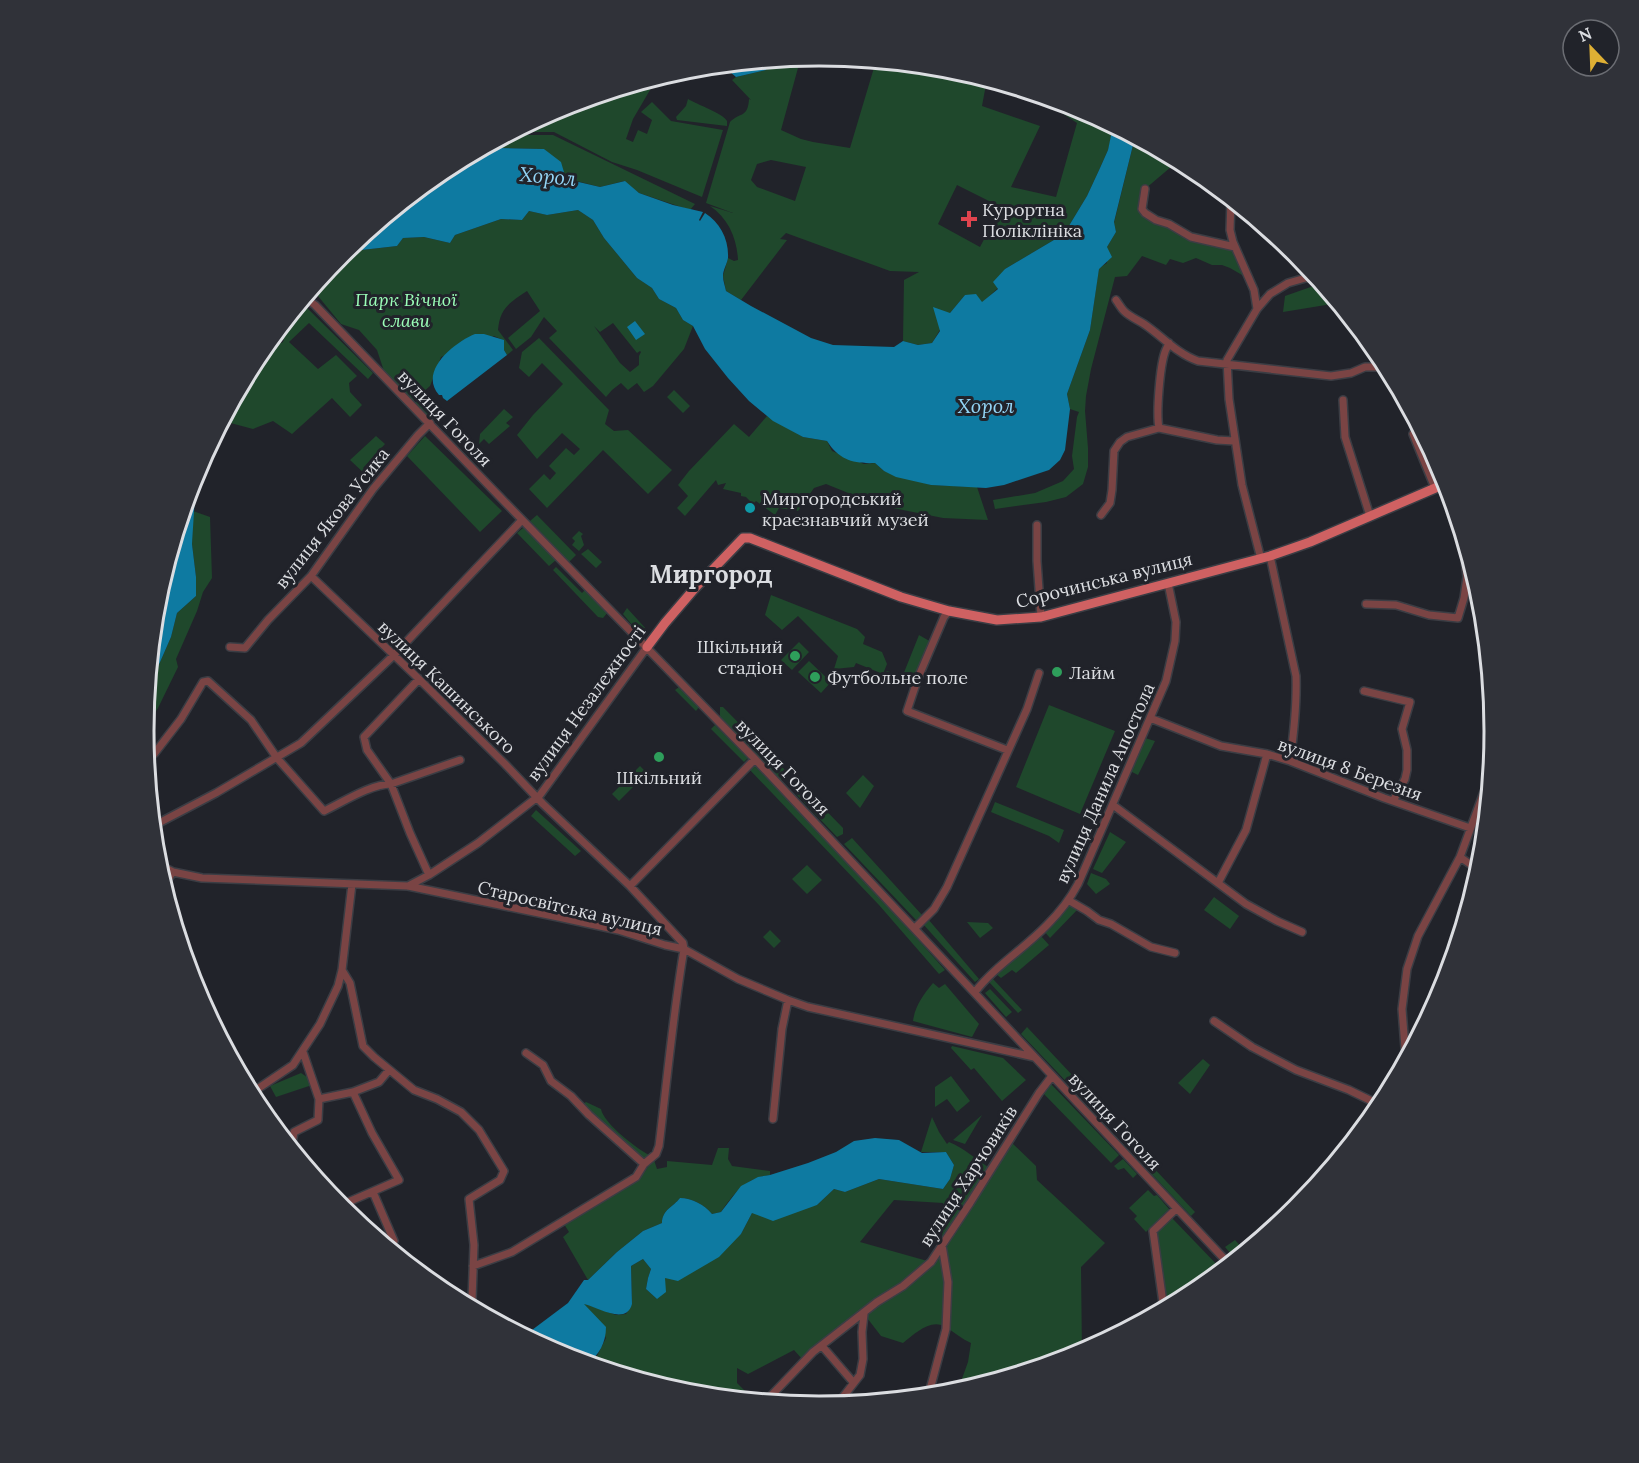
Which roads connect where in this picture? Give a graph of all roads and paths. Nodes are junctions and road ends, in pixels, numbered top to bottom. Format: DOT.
graph roads {
  1 [pos="1145,189"];
  2 [pos="1231,209"];
  3 [pos="1235,247"];
  4 [pos="1306,278"];
  5 [pos="1116,300"];
  6 [pos="311,302"];
  7 [pos="1257,309"];
  8 [pos="1169,343"];
  9 [pos="1227,364"];
  10 [pos="1376,367"];
  11 [pos="1343,400"];
  12 [pos="430,423"];
  13 [pos="1159,428"];
  14 [pos="1413,434"];
  15 [pos="1234,441"];
  16 [pos="1438,487"];
  17 [pos="1435,488"];
  18 [pos="1101,515"];
  19 [pos="1370,516"];
  20 [pos="522,520"];
  21 [pos="1038,525"];
  22 [pos="743,538"];
  23 [pos="1265,558"];
  24 [pos="311,576"];
  25 [pos="1467,579"];
  26 [pos="1168,583"];
  27 [pos="1366,604"];
  28 [pos="949,611"];
  29 [pos="1041,616"];
  30 [pos="230,647"];
  31 [pos="647,647"];
  32 [pos="394,655"];
  33 [pos="1040,673"];
  34 [pos="419,679"];
  35 [pos="1364,691"];
  36 [pos="1150,718"];
  37 [pos="1008,750"];
  38 [pos="154,754"];
  39 [pos="1267,754"];
  40 [pos="277,758"];
  41 [pos="755,759"];
  42 [pos="460,760"];
  43 [pos="1290,761"];
  44 [pos="391,784"];
  45 [pos="537,798"];
  46 [pos="1481,798"];
  47 [pos="1393,801"];
  48 [pos="1113,805"];
  49 [pos="161,822"];
  50 [pos="1470,828"];
  51 [pos="1460,857"];
  52 [pos="1471,865"];
  53 [pos="169,870"];
  54 [pos="173,872"];
  55 [pos="429,875"];
  56 [pos="170,876"];
  57 [pos="1218,883"];
  58 [pos="352,884"];
  59 [pos="408,886"];
  60 [pos="630,886"];
  61 [pos="1068,900"];
  62 [pos="915,928"];
  63 [pos="1302,932"];
  64 [pos="684,949"];
  65 [pos="1175,953"];
  66 [pos="342,970"];
  67 [pos="975,992"];
  68 [pos="788,1000"];
  69 [pos="1214,1021"];
  70 [pos="1405,1047"];
  71 [pos="303,1052"];
  72 [pos="526,1053"];
  73 [pos="1034,1057"];
  74 [pos="389,1070"];
  75 [pos="1052,1076"];
  76 [pos="258,1088"];
  77 [pos="353,1092"];
  78 [pos="319,1099"];
  79 [pos="1373,1102"];
  80 [pos="773,1119"];
  81 [pos="293,1138"];
  82 [pos="644,1164"];
  83 [pos="373,1192"];
  84 [pos="349,1202"];
  85 [pos="1176,1209"];
  86 [pos="393,1242"];
  87 [pos="942,1245"];
  88 [pos="1225,1259"];
  89 [pos="473,1266"];
  90 [pos="472,1299"];
  91 [pos="1163,1301"];
  92 [pos="864,1314"];
  93 [pos="822,1346"];
  94 [pos="854,1382"];
  95 [pos="931,1387"];
  96 [pos="771,1395"];
  97 [pos="844,1396"];
  1 -- 3 [label="street"];
  2 -- 3 [label="street"];
  3 -- 7 [label="street"];
  4 -- 7 [label="street"];
  5 -- 8 [label="street"];
  6 -- 12 [label="street, вулиця Гоголя"];
  7 -- 9 [label="street"];
  8 -- 9 [label="street"];
  8 -- 13 [label="street"];
  9 -- 10 [label="street"];
  9 -- 15 [label="street"];
  11 -- 19 [label="street"];
  12 -- 20 [label="street, вулиця Гоголя"];
  12 -- 24 [label="street, вулиця Якова Усика"];
  13 -- 15 [label="street"];
  13 -- 18 [label="street"];
  14 -- 17 [label="street"];
  15 -- 23 [label="street"];
  16 -- 17 [label="main road, Сорочинська вулиця"];
  17 -- 19 [label="main road, Сорочинська вулиця"];
  19 -- 23 [label="main road, Сорочинська вулиця"];
  20 -- 31 [label="street, вулиця Гоголя"];
  20 -- 32 [label="street"];
  21 -- 29 [label="street"];
  22 -- 28 [label="main road, Сорочинська вулиця"];
  22 -- 31 [label="main road, вулиця Незалежності"];
  23 -- 26 [label="main road, Сорочинська вулиця"];
  23 -- 43 [label="street"];
  24 -- 30 [label="street, вулиця Якова Усика"];
  24 -- 32 [label="street, вулиця Кашинського"];
  25 -- 27 [label="street"];
  26 -- 29 [label="main road, Сорочинська вулиця"];
  26 -- 36 [label="street, вулиця Данила Апостола"];
  28 -- 29 [label="main road, Сорочинська вулиця"];
  28 -- 37 [label="street"];
  31 -- 41 [label="street, вулиця Гоголя"];
  31 -- 45 [label="street, вулиця Незалежності"];
  32 -- 34 [label="street, вулиця Кашинського"];
  32 -- 40 [label="street"];
  33 -- 37 [label="street"];
  34 -- 44 [label="street"];
  34 -- 45 [label="street, вулиця Кашинського"];
  35 -- 47 [label="street"];
  36 -- 39 [label="street, вулиця 8 Березня"];
  36 -- 48 [label="street, вулиця Данила Апостола"];
  37 -- 62 [label="street"];
  38 -- 40 [label="street"];
  39 -- 43 [label="street, вулиця 8 Березня"];
  39 -- 57 [label="street"];
  40 -- 44 [label="street"];
  40 -- 49 [label="street"];
  41 -- 60 [label="street"];
  41 -- 62 [label="street, вулиця Гоголя"];
  42 -- 44 [label="street"];
  43 -- 47 [label="street, вулиця 8 Березня"];
  44 -- 55 [label="street"];
  45 -- 55 [label="street, вулиця Незалежності"];
  45 -- 60 [label="street, вулиця Кашинського"];
  46 -- 50 [label="street"];
  47 -- 50 [label="street, вулиця 8 Березня"];
  48 -- 57 [label="street"];
  48 -- 61 [label="street, вулиця Данила Апостола"];
  50 -- 51 [label="street"];
  51 -- 52 [label="street"];
  51 -- 70 [label="street"];
  53 -- 54 [label="street, Старосвітська вулиця"];
  54 -- 56 [label="street"];
  54 -- 58 [label="street, Старосвітська вулиця"];
  55 -- 59 [label="street, вулиця Незалежності"];
  57 -- 63 [label="street"];
  58 -- 59 [label="street, Старосвітська вулиця"];
  58 -- 66 [label="street"];
  59 -- 64 [label="street, Старосвітська вулиця"];
  60 -- 64 [label="street, вулиця Кашинського"];
  61 -- 65 [label="street"];
  61 -- 67 [label="street, вулиця Данила Апостола"];
  62 -- 67 [label="street, вулиця Гоголя"];
  64 -- 68 [label="street, Старосвітська вулиця"];
  64 -- 82 [label="street"];
  66 -- 71 [label="street"];
  66 -- 74 [label="street"];
  67 -- 73 [label="street, вулиця Гоголя"];
  68 -- 73 [label="street, Старосвітська вулиця"];
  68 -- 80 [label="street"];
  69 -- 79 [label="street"];
  71 -- 76 [label="street"];
  71 -- 78 [label="street"];
  72 -- 82 [label="street"];
  73 -- 75 [label="street, вулиця Гоголя"];
  74 -- 77 [label="street"];
  74 -- 89 [label="street"];
  75 -- 85 [label="street, вулиця Гоголя"];
  75 -- 87 [label="street, вулиця Харчовиків"];
  77 -- 78 [label="street"];
  77 -- 83 [label="street"];
  78 -- 81 [label="street"];
  82 -- 89 [label="street"];
  83 -- 84 [label="street"];
  83 -- 86 [label="street"];
  85 -- 88 [label="street, вулиця Гоголя"];
  85 -- 91 [label="street"];
  87 -- 92 [label="street, вулиця Харчовиків"];
  87 -- 95 [label="street"];
  89 -- 90 [label="street"];
  92 -- 93 [label="street, вулиця Харчовиків"];
  92 -- 94 [label="street"];
  93 -- 94 [label="street"];
  93 -- 96 [label="street, вулиця Харчовиків"];
  94 -- 97 [label="street"];
}
